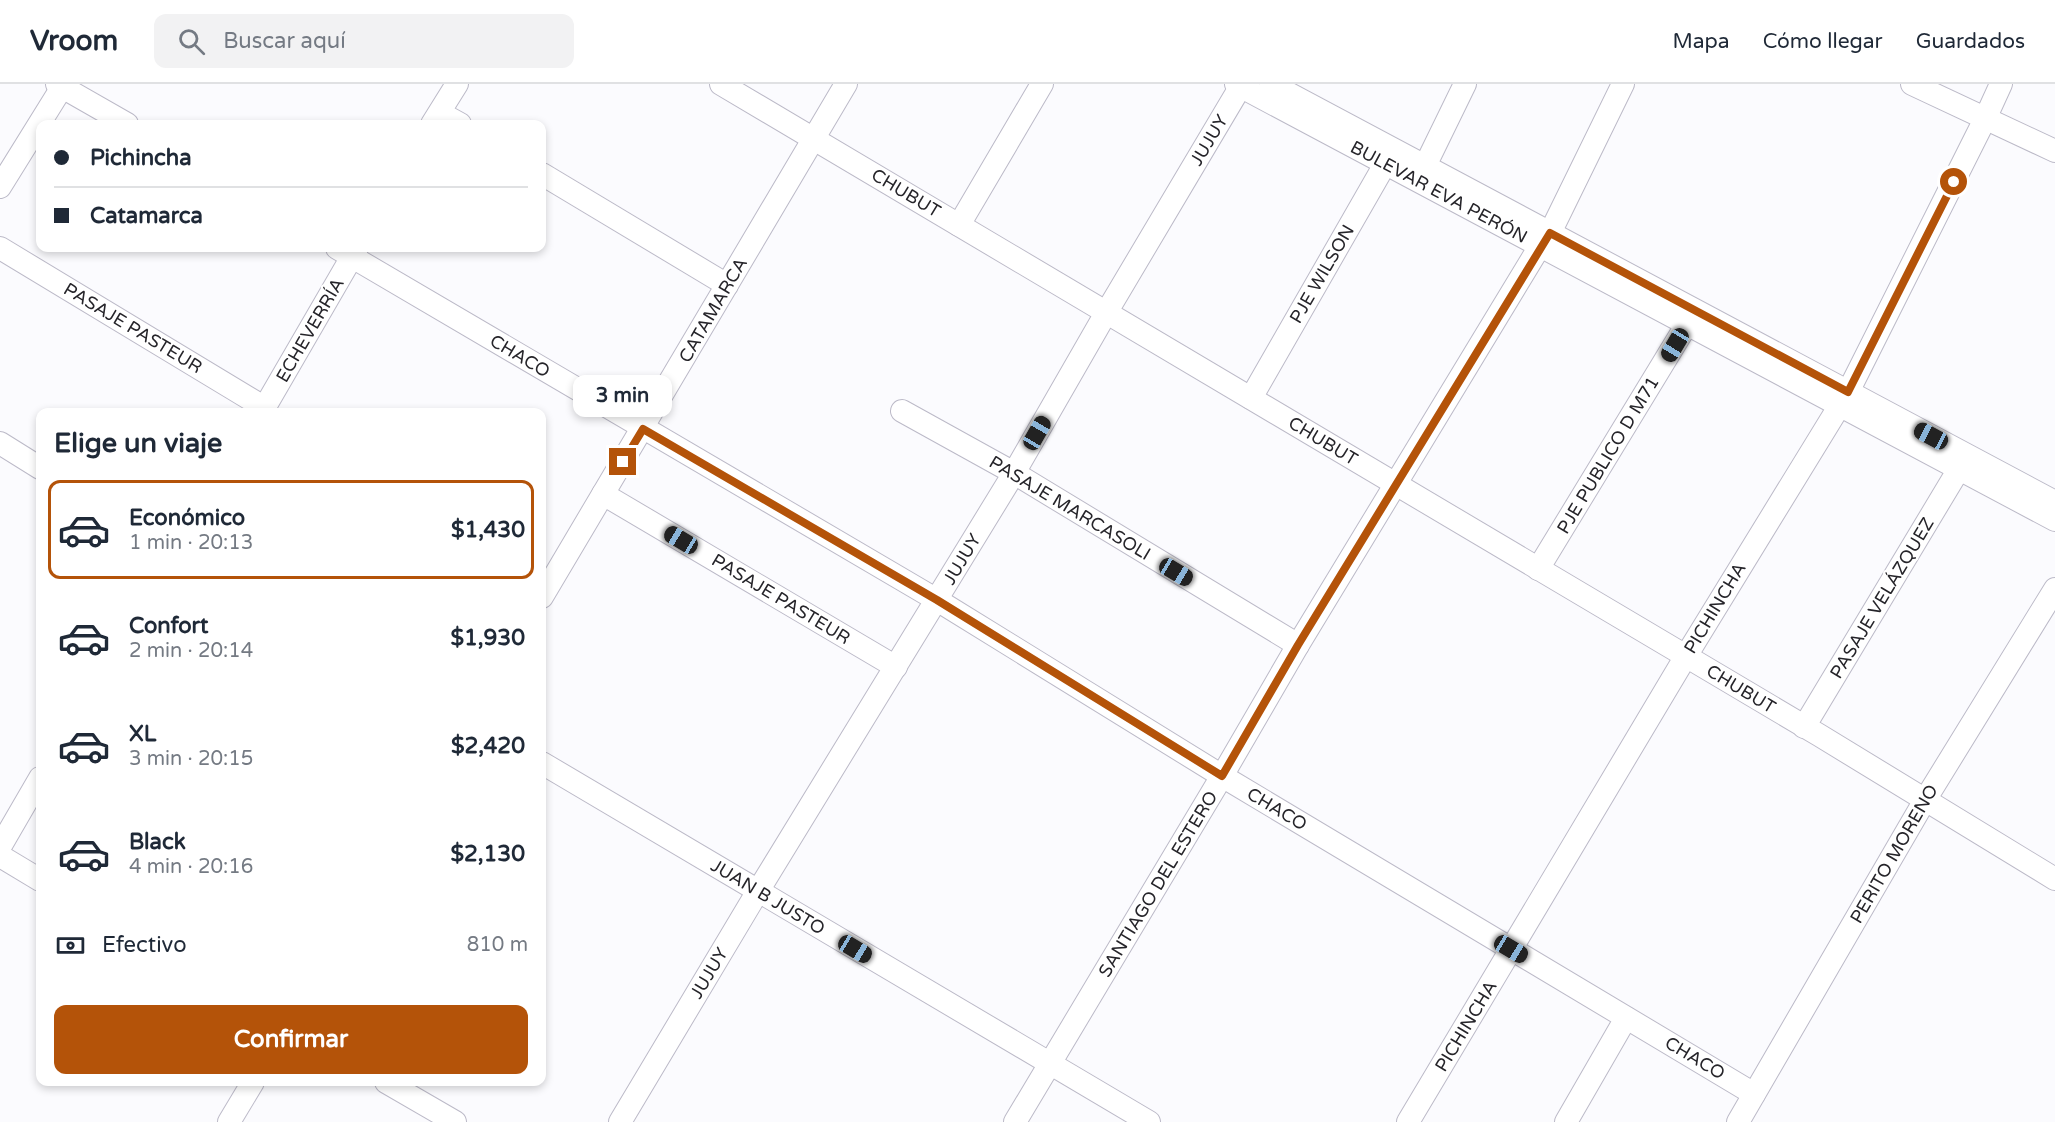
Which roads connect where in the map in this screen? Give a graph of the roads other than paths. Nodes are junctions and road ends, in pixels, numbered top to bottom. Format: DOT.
graph roads {
  1 [pos="721,84"];
  2 [pos="846,84"];
  3 [pos="1042,84"];
  4 [pos="1271,84"];
  5 [pos="1465,84"];
  6 [pos="1623,84"];
  7 [pos="1912,84"];
  8 [pos="2001,84"];
  9 [pos="61,85"];
  10 [pos="1240,85"];
  11 [pos="448,87"];
  12 [pos="436,118"];
  13 [pos="1985,119"];
  14 [pos="40,120"];
  15 [pos="120,120"];
  16 [pos="36,127"];
  17 [pos="814,139"];
  18 [pos="2055,151"];
  19 [pos="1390,157"];
  20 [pos="1425,166"];
  21 [pos="546,176"];
  22 [pos="0,187"];
  23 [pos="959,225"];
  24 [pos="1545,239"];
  25 [pos="0,248"];
  26 [pos="348,252"];
  27 [pos="352,252"];
  28 [pos="727,285"];
  29 [pos="1106,313"];
  30 [pos="1692,318"];
  31 [pos="1251,398"];
  32 [pos="1843,398"];
  33 [pos="261,408"];
  34 [pos="265,408"];
  35 [pos="902,411"];
  36 [pos="643,429"];
  37 [pos="0,443"];
  38 [pos="36,466"];
  39 [pos="1959,469"];
  40 [pos="1014,473"];
  41 [pos="1395,484"];
  42 [pos="603,494"];
  43 [pos="2055,502"];
  44 [pos="2055,520"];
  45 [pos="1538,569"];
  46 [pos="546,590"];
  47 [pos="2055,590"];
  48 [pos="937,600"];
  49 [pos="1298,645"];
  50 [pos="1686,656"];
  51 [pos="896,667"];
  52 [pos="1804,727"];
  53 [pos="546,766"];
  54 [pos="1222,776"];
  55 [pos="36,785"];
  56 [pos="1925,800"];
  57 [pos="0,847"];
  58 [pos="0,856"];
  59 [pos="36,878"];
  60 [pos="2055,879"];
  61 [pos="758,891"];
  62 [pos="1511,949"];
  63 [pos="1626,1018"];
  64 [pos="1050,1064"];
  65 [pos="251,1086"];
  66 [pos="393,1086"];
  67 [pos="1754,1094"];
  68 [pos="230,1122"];
  69 [pos="455,1122"];
  70 [pos="620,1122"];
  71 [pos="1015,1122"];
  72 [pos="1149,1122"];
  73 [pos="1408,1122"];
  74 [pos="1566,1122"];
  75 [pos="1738,1122"];
  1 -- 17 [label="street, CHUBUT"];
  2 -- 17 [label="street, CATAMARCA"];
  3 -- 23 [label="street"];
  4 -- 19 [label="street, BULEVAR EVA PERÓN"];
  5 -- 20 [label="street"];
  6 -- 24 [label="street, SANTIAGO DEL ESTERO"];
  7 -- 13 [label="street"];
  8 -- 13 [label="street, PICHINCHA"];
  9 -- 14 [label="street"];
  9 -- 15 [label="street"];
  10 -- 19 [label="street, BULEVAR EVA PERÓN"];
  10 -- 29 [label="street, JUJUY"];
  11 -- 12 [label="street"];
  13 -- 18 [label="street"];
  13 -- 32 [label="street, PICHINCHA"];
  16 -- 22 [label="street"];
  17 -- 23 [label="street, CHUBUT"];
  17 -- 28 [label="street, CATAMARCA"];
  19 -- 20 [label="street, BULEVAR EVA PERÓN"];
  19 -- 24 [label="street, BULEVAR EVA PERÓN"];
  19 -- 31 [label="street, PJE WILSON"];
  20 -- 24 [label="street, BULEVAR EVA PERÓN"];
  21 -- 28 [label="street"];
  23 -- 29 [label="street, CHUBUT"];
  24 -- 30 [label="street, BULEVAR EVA PERÓN"];
  24 -- 41 [label="street, SANTIAGO DEL ESTERO"];
  25 -- 33 [label="street, PASAJE PASTEUR"];
  26 -- 34 [label="street, ECHEVERRÍA"];
  27 -- 36 [label="street, CHACO"];
  28 -- 36 [label="street, CATAMARCA"];
  29 -- 31 [label="street, CHUBUT"];
  29 -- 40 [label="street, JUJUY"];
  30 -- 32 [label="street, BULEVAR EVA PERÓN"];
  30 -- 45 [label="street, PJE PUBLICO D M71"];
  31 -- 41 [label="street, CHUBUT"];
  32 -- 39 [label="street, BULEVAR EVA PERÓN"];
  32 -- 43 [label="street, BULEVAR EVA PERÓN"];
  32 -- 50 [label="street, PICHINCHA"];
  35 -- 40 [label="street, PASAJE MARCASOLI"];
  36 -- 42 [label="street, CATAMARCA"];
  36 -- 48 [label="street, CHACO"];
  37 -- 38 [label="street"];
  39 -- 44 [label="street, BULEVAR EVA PERÓN"];
  39 -- 52 [label="street, PASAJE VELÁZQUEZ"];
  40 -- 48 [label="street, JUJUY"];
  40 -- 49 [label="street, PASAJE MARCASOLI"];
  41 -- 45 [label="street, CHUBUT"];
  41 -- 49 [label="street, SANTIAGO DEL ESTERO"];
  42 -- 46 [label="street, CATAMARCA"];
  42 -- 51 [label="street, PASAJE PASTEUR"];
  45 -- 50 [label="street, CHUBUT"];
  47 -- 56 [label="street, PERITO MORENO"];
  48 -- 51 [label="street, JUJUY"];
  48 -- 54 [label="street, CHACO"];
  49 -- 54 [label="street, SANTIAGO DEL ESTERO"];
  50 -- 52 [label="street, CHUBUT"];
  50 -- 62 [label="street, PICHINCHA"];
  51 -- 61 [label="street, JUJUY"];
  52 -- 56 [label="street, CHUBUT"];
  53 -- 61 [label="street, JUAN B JUSTO"];
  54 -- 62 [label="street, CHACO"];
  54 -- 64 [label="street, SANTIAGO DEL ESTERO"];
  55 -- 57 [label="street"];
  56 -- 60 [label="street, CHUBUT"];
  56 -- 67 [label="street, PERITO MORENO"];
  58 -- 59 [label="street"];
  61 -- 64 [label="street, JUAN B JUSTO"];
  61 -- 70 [label="street, JUJUY"];
  62 -- 63 [label="street, CHACO"];
  62 -- 73 [label="street, PICHINCHA"];
  63 -- 67 [label="street, CHACO"];
  63 -- 74 [label="street"];
  64 -- 71 [label="street, SANTIAGO DEL ESTERO"];
  64 -- 72 [label="street, JUAN B JUSTO"];
  65 -- 68 [label="street"];
  66 -- 69 [label="street"];
  67 -- 75 [label="street, PERITO MORENO"];
}
